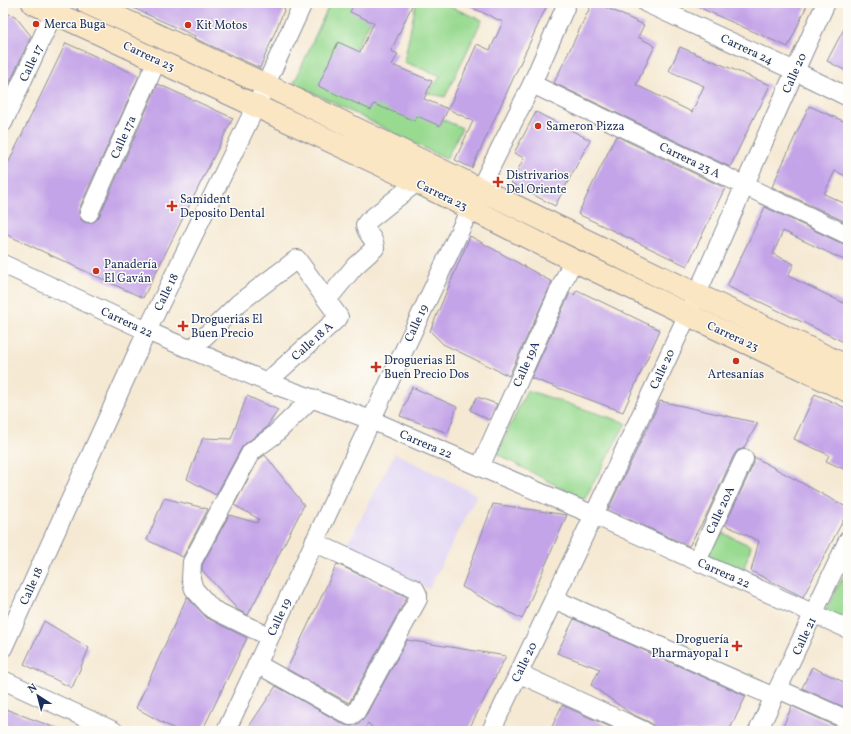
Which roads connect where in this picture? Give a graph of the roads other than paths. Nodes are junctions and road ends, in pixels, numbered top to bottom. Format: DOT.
graph roads {
  1 [pos="33,3"];
  2 [pos="87,3"];
  3 [pos="303,3"];
  4 [pos="567,3"];
  5 [pos="646,3"];
  6 [pos="826,3"];
  7 [pos="56,8"];
  8 [pos="157,60"];
  9 [pos="795,71"];
  10 [pos="532,84"];
  11 [pos="266,85"];
  12 [pos="848,97"];
  13 [pos="256,106"];
  14 [pos="3,123"];
  15 [pos="417,182"];
  16 [pos="744,186"];
  17 [pos="480,188"];
  18 [pos="470,209"];
  19 [pos="89,214"];
  20 [pos="848,235"];
  21 [pos="573,260"];
  22 [pos="3,264"];
  23 [pos="696,294"];
  24 [pos="327,300"];
  25 [pos="687,314"];
  26 [pos="147,331"];
  27 [pos="190,350"];
  28 [pos="848,366"];
  29 [pos="267,382"];
  30 [pos="848,391"];
  31 [pos="312,398"];
  32 [pos="371,420"];
  33 [pos="744,458"];
  34 [pos="480,468"];
  35 [pos="594,515"];
  36 [pos="848,540"];
  37 [pos="314,542"];
  38 [pos="697,561"];
  39 [pos="554,599"];
  40 [pos="814,613"];
  41 [pos="848,629"];
  42 [pos="270,637"];
  43 [pos="3,648"];
  44 [pos="257,664"];
  45 [pos="518,673"];
  46 [pos="3,680"];
  47 [pos="776,693"];
  48 [pos="848,720"];
  49 [pos="114,731"];
  50 [pos="226,731"];
  51 [pos="491,731"];
  52 [pos="644,731"];
  53 [pos="758,731"];
  1 -- 7 [label="street, Carrera 23"];
  2 -- 11 [label="street, Carrera 23"];
  3 -- 11 [label="street, Calle 18"];
  4 -- 10 [label="street, Calle 19"];
  5 -- 9 [label="street, Carrera 24"];
  6 -- 9 [label="street, Calle 20"];
  7 -- 8 [label="street, Carrera 23"];
  7 -- 14 [label="street, Calle 17"];
  8 -- 13 [label="street, Carrera 23"];
  8 -- 19 [label="street, Calle 17a"];
  9 -- 12 [label="street, Carrera 24"];
  9 -- 16 [label="street, Calle 20"];
  10 -- 16 [label="street, Carrera 23 A"];
  10 -- 17 [label="street, Calle 19"];
  11 -- 13 [label="street, Calle 18"];
  11 -- 17 [label="street, Carrera 23"];
  13 -- 15 [label="street, Carrera 23"];
  13 -- 26 [label="street, Calle 18"];
  15 -- 18 [label="street, Carrera 23"];
  15 -- 24 [label="street"];
  16 -- 20 [label="street, Carrera 23 A"];
  16 -- 23 [label="street, Calle 20"];
  17 -- 18 [label="street, Calle 19"];
  17 -- 23 [label="street, Carrera 23"];
  18 -- 21 [label="street, Carrera 23"];
  18 -- 32 [label="street, Calle 19"];
  21 -- 25 [label="street, Carrera 23"];
  21 -- 34 [label="street, Calle 19A"];
  22 -- 26 [label="street, Carrera 22"];
  23 -- 25 [label="street, Calle 20"];
  23 -- 28 [label="street, Carrera 23"];
  24 -- 27 [label="street, Calle 18 A"];
  24 -- 29 [label="street, Calle 18 A"];
  25 -- 30 [label="street, Carrera 23"];
  25 -- 35 [label="street, Calle 20"];
  26 -- 27 [label="street, Carrera 22"];
  26 -- 43 [label="street, Calle 18"];
  27 -- 29 [label="street, Carrera 22"];
  29 -- 31 [label="street, Carrera 22"];
  31 -- 32 [label="street, Carrera 22"];
  31 -- 42 [label="street"];
  32 -- 34 [label="street, Carrera 22"];
  32 -- 37 [label="street, Calle 19"];
  33 -- 38 [label="street, Calle 20A"];
  34 -- 35 [label="street, Carrera 22"];
  35 -- 38 [label="street, Carrera 22"];
  35 -- 39 [label="street, Calle 20"];
  36 -- 40 [label="street, Calle 21"];
  37 -- 42 [label="street, Calle 19"];
  37 -- 44 [label="street"];
  38 -- 40 [label="street, Carrera 22"];
  39 -- 45 [label="street, Calle 20"];
  39 -- 47 [label="street"];
  40 -- 41 [label="street, Carrera 22"];
  40 -- 47 [label="street, Calle 21"];
  42 -- 44 [label="street, Calle 19"];
  44 -- 50 [label="street, Calle 19"];
  45 -- 51 [label="street, Calle 20"];
  45 -- 52 [label="street"];
  46 -- 49 [label="street"];
  47 -- 48 [label="street"];
  47 -- 53 [label="street, Calle 21"];
}
